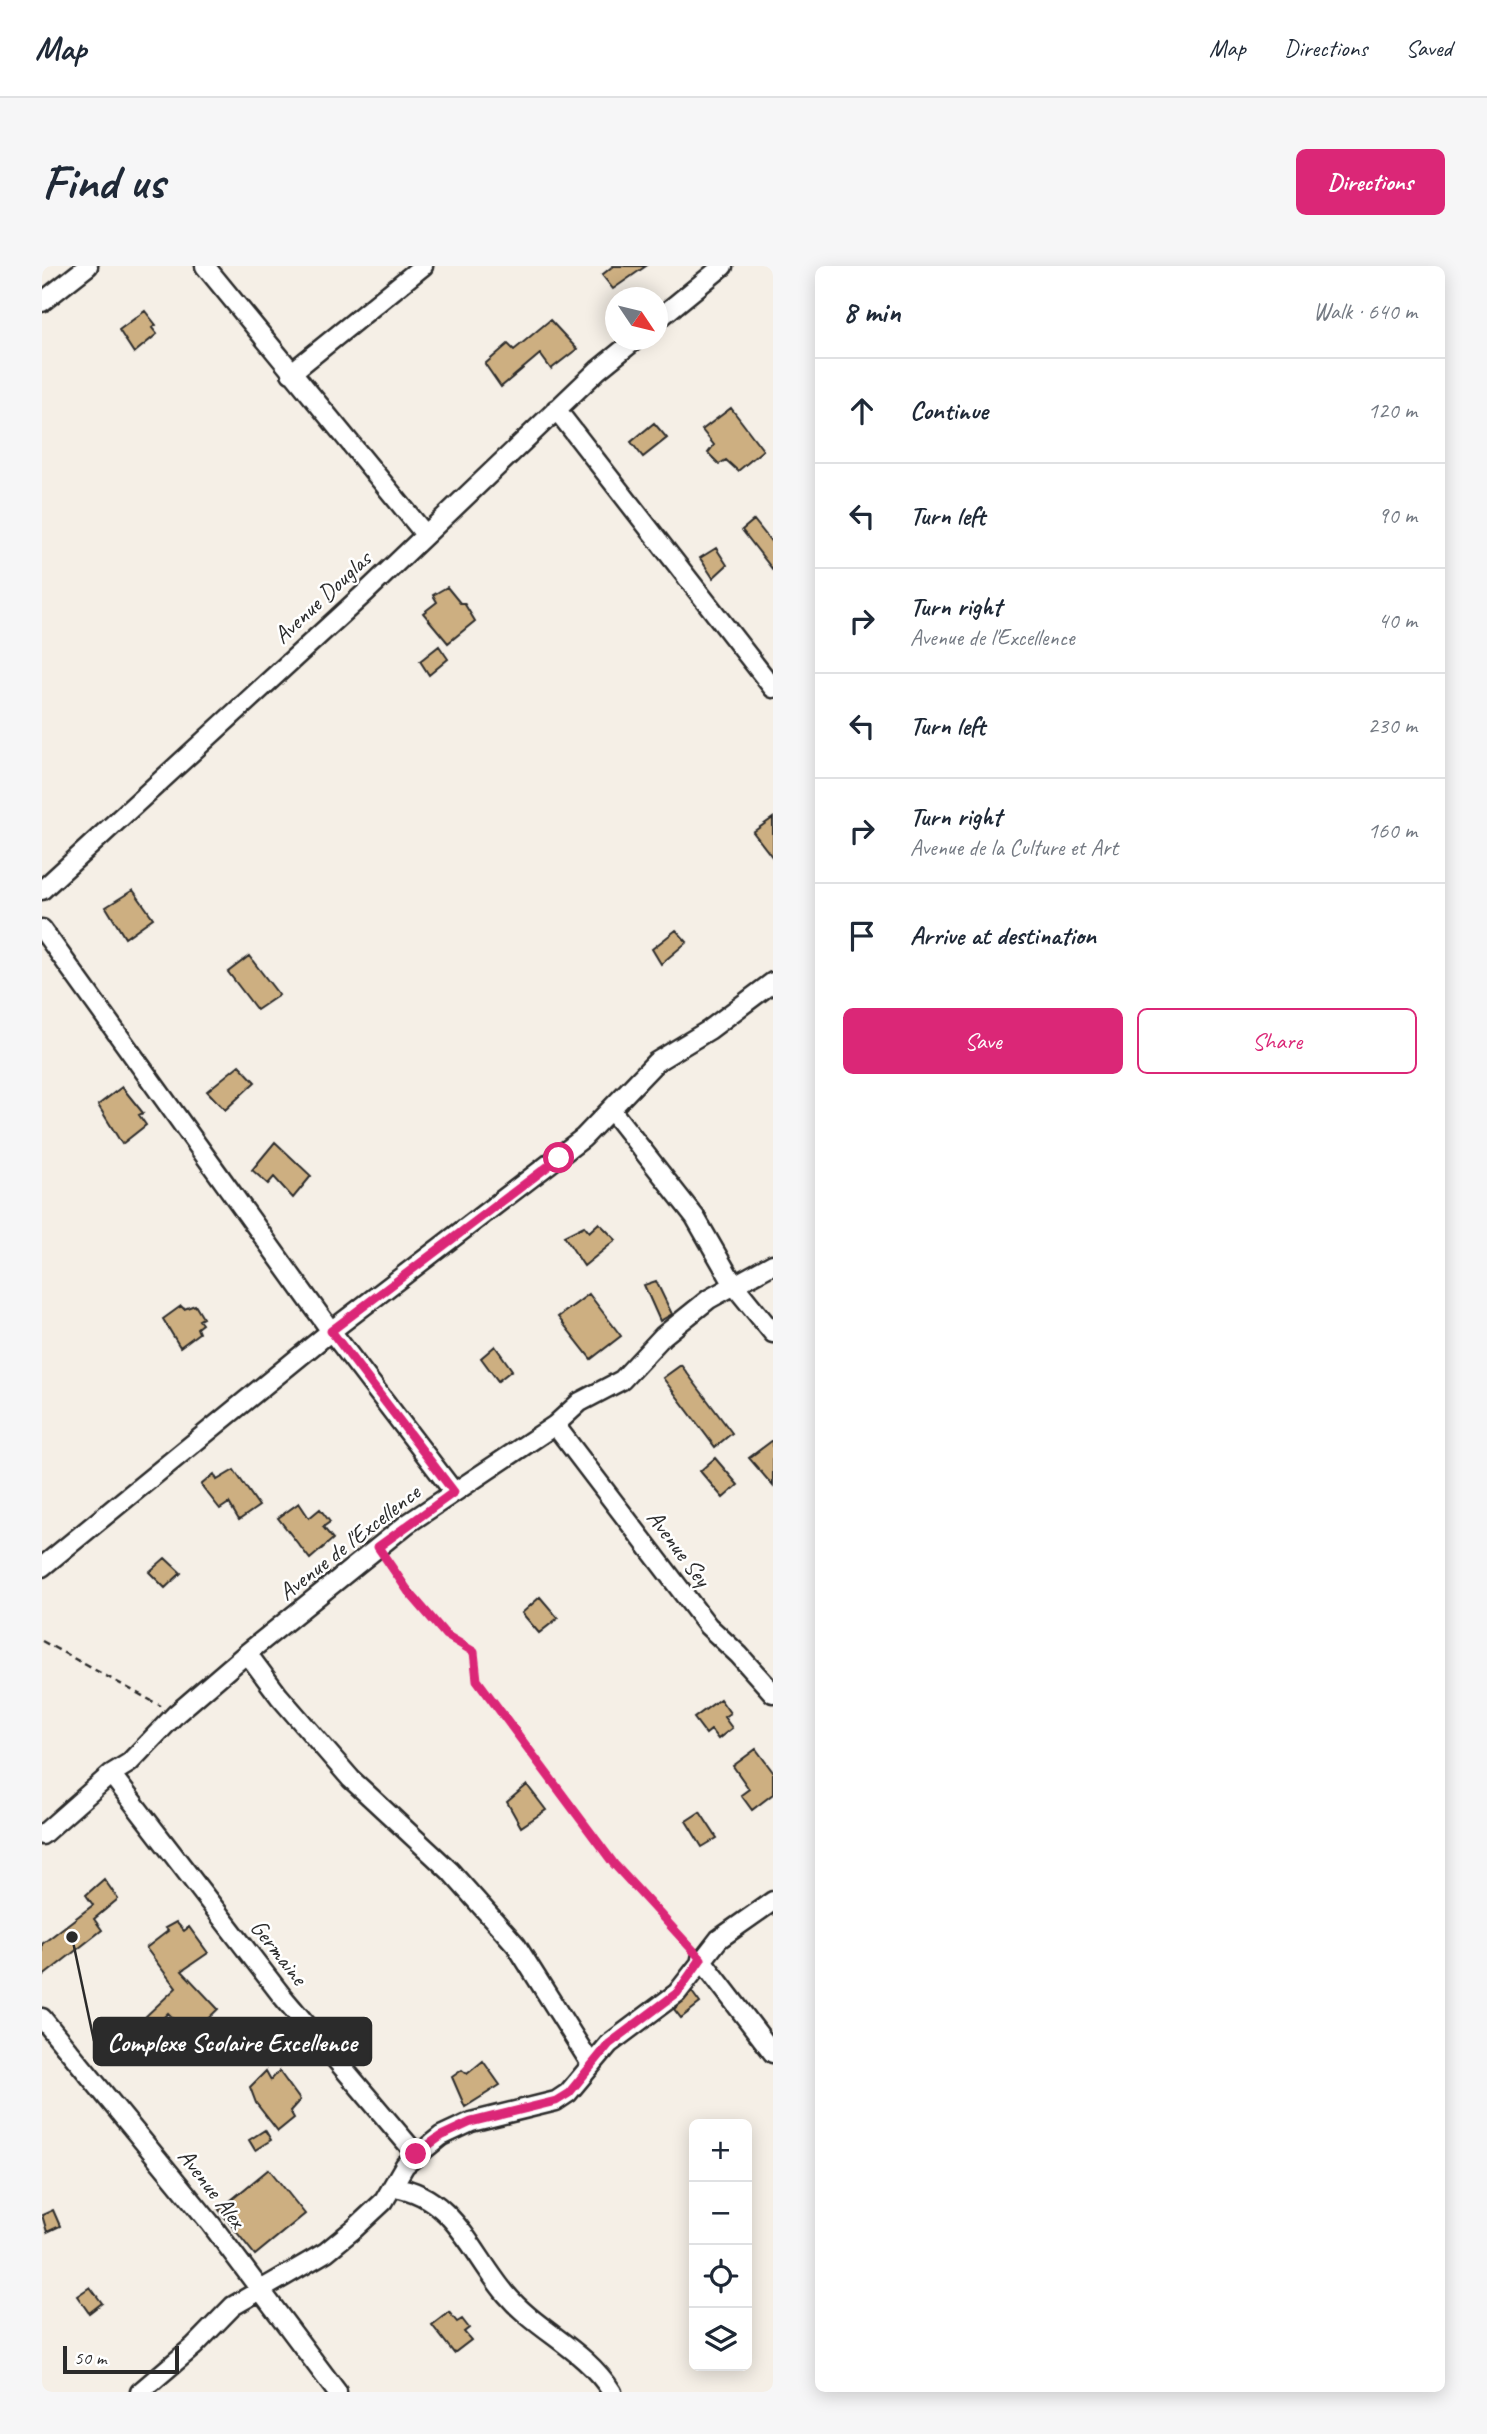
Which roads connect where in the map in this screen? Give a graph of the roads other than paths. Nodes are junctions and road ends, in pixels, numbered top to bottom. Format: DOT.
graph roads {
  1 [pos="88,266"];
  2 [pos="205,266"];
  3 [pos="423,266"];
  4 [pos="723,266"];
  5 [pos="42,302"];
  6 [pos="668,311"];
  7 [pos="624,350"];
  8 [pos="291,373"];
  9 [pos="556,410"];
  10 [pos="424,533"];
  11 [pos="773,688"];
  12 [pos="42,890"];
  13 [pos="42,929"];
  14 [pos="773,982"];
  15 [pos="611,1110"];
  16 [pos="773,1264"];
  17 [pos="734,1285"];
  18 [pos="331,1331"];
  19 [pos="773,1333"];
  20 [pos="555,1425"];
  21 [pos="454,1492"];
  22 [pos="42,1567"];
  23 [pos="247,1653"];
  24 [pos="773,1693"];
  25 [pos="111,1773"];
  26 [pos="42,1835"];
  27 [pos="773,1901"];
  28 [pos="701,1959"];
  29 [pos="42,2018"];
  30 [pos="773,2053"];
  31 [pos="591,2064"];
  32 [pos="416,2154"];
  33 [pos="394,2187"];
  34 [pos="260,2292"];
  35 [pos="140,2392"];
  36 [pos="337,2392"];
  37 [pos="612,2392"];
  1 -- 5 [label="street"];
  2 -- 8 [label="street"];
  3 -- 8 [label="street"];
  4 -- 6 [label="street"];
  7 -- 9 [label="street, Avenue Douglas"];
  8 -- 10 [label="street"];
  9 -- 10 [label="street, Avenue Douglas"];
  9 -- 11 [label="street"];
  10 -- 12 [label="street, Avenue Douglas"];
  13 -- 18 [label="street"];
  14 -- 15 [label="street"];
  15 -- 17 [label="street"];
  15 -- 18 [label="street"];
  16 -- 17 [label="street, Avenue de l'Excellence"];
  17 -- 19 [label="street"];
  17 -- 20 [label="street, Avenue de l'Excellence"];
  18 -- 21 [label="street"];
  18 -- 22 [label="street"];
  20 -- 21 [label="street, Avenue de l'Excellence"];
  20 -- 24 [label="street, Avenue Sey"];
  21 -- 23 [label="street, Avenue de l'Excellence"];
  23 -- 25 [label="street, Avenue de l'Excellence"];
  23 -- 31 [label="street"];
  25 -- 26 [label="street, Avenue de l'Excellence"];
  25 -- 32 [label="street, Germaine"];
  27 -- 28 [label="street"];
  28 -- 30 [label="street"];
  28 -- 31 [label="street"];
  29 -- 34 [label="street, Avenue Alex"];
  31 -- 32 [label="street"];
  32 -- 33 [label="street"];
  33 -- 34 [label="street"];
  33 -- 37 [label="street"];
  34 -- 35 [label="street"];
  34 -- 36 [label="street, Avenue Alex"];
}
